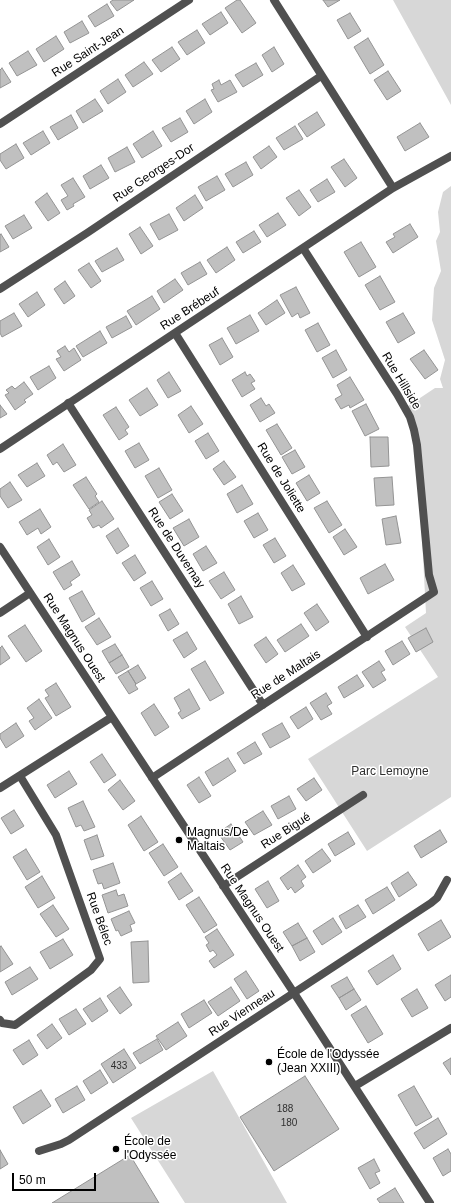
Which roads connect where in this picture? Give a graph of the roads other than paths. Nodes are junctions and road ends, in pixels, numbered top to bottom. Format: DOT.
graph roads {
  1 [pos="189,0"];
  2 [pos="274,0"];
  3 [pos="321,76"];
  4 [pos="0,124"];
  5 [pos="451,156"];
  6 [pos="393,188"];
  7 [pos="303,248"];
  8 [pos="0,289"];
  9 [pos="175,333"];
  10 [pos="68,403"];
  11 [pos="0,449"];
  12 [pos="0,547"];
  13 [pos="434,592"];
  14 [pos="30,593"];
  15 [pos="0,613"];
  16 [pos="366,636"];
  17 [pos="263,705"];
  18 [pos="112,717"];
  19 [pos="20,776"];
  20 [pos="152,778"];
  21 [pos="0,788"];
  22 [pos="363,796"];
  23 [pos="447,880"];
  24 [pos="223,886"];
  25 [pos="294,993"];
  26 [pos="0,1020"];
  27 [pos="451,1028"];
  28 [pos="355,1086"];
  29 [pos="39,1151"];
  30 [pos="430,1203"];
  1 -- 4 [label="street, Rue Saint-Jean"];
  2 -- 3 [label="street"];
  3 -- 6 [label="street"];
  3 -- 8 [label="street, Rue Georges-Dor"];
  5 -- 6 [label="street, Rue Brébeuf"];
  6 -- 7 [label="street, Rue Brébeuf"];
  7 -- 9 [label="street, Rue Brébeuf"];
  7 -- 13 [label="street, Rue Hillside"];
  9 -- 10 [label="street, Rue Brébeuf"];
  9 -- 16 [label="street, Rue de Joliette"];
  10 -- 11 [label="street, Rue Brébeuf"];
  10 -- 17 [label="street, Rue de Duvernay"];
  12 -- 14 [label="street, Rue Magnus Ouest"];
  13 -- 16 [label="street, Rue de Maltais"];
  14 -- 15 [label="street"];
  14 -- 18 [label="street, Rue Magnus Ouest"];
  16 -- 17 [label="street, Rue de Maltais"];
  17 -- 20 [label="street, Rue de Maltais"];
  18 -- 19 [label="street"];
  18 -- 20 [label="street, Rue Magnus Ouest"];
  19 -- 21 [label="street"];
  19 -- 26 [label="street, Rue Bélec"];
  20 -- 24 [label="street, Rue Magnus Ouest"];
  22 -- 24 [label="street, Rue Bigué"];
  23 -- 25 [label="street, Rue Vienneau"];
  24 -- 25 [label="street, Rue Magnus Ouest"];
  25 -- 28 [label="street, Rue Magnus Ouest"];
  25 -- 29 [label="street, Rue Vienneau"];
  27 -- 28 [label="street"];
  28 -- 30 [label="street, Rue Magnus Ouest"];
}
